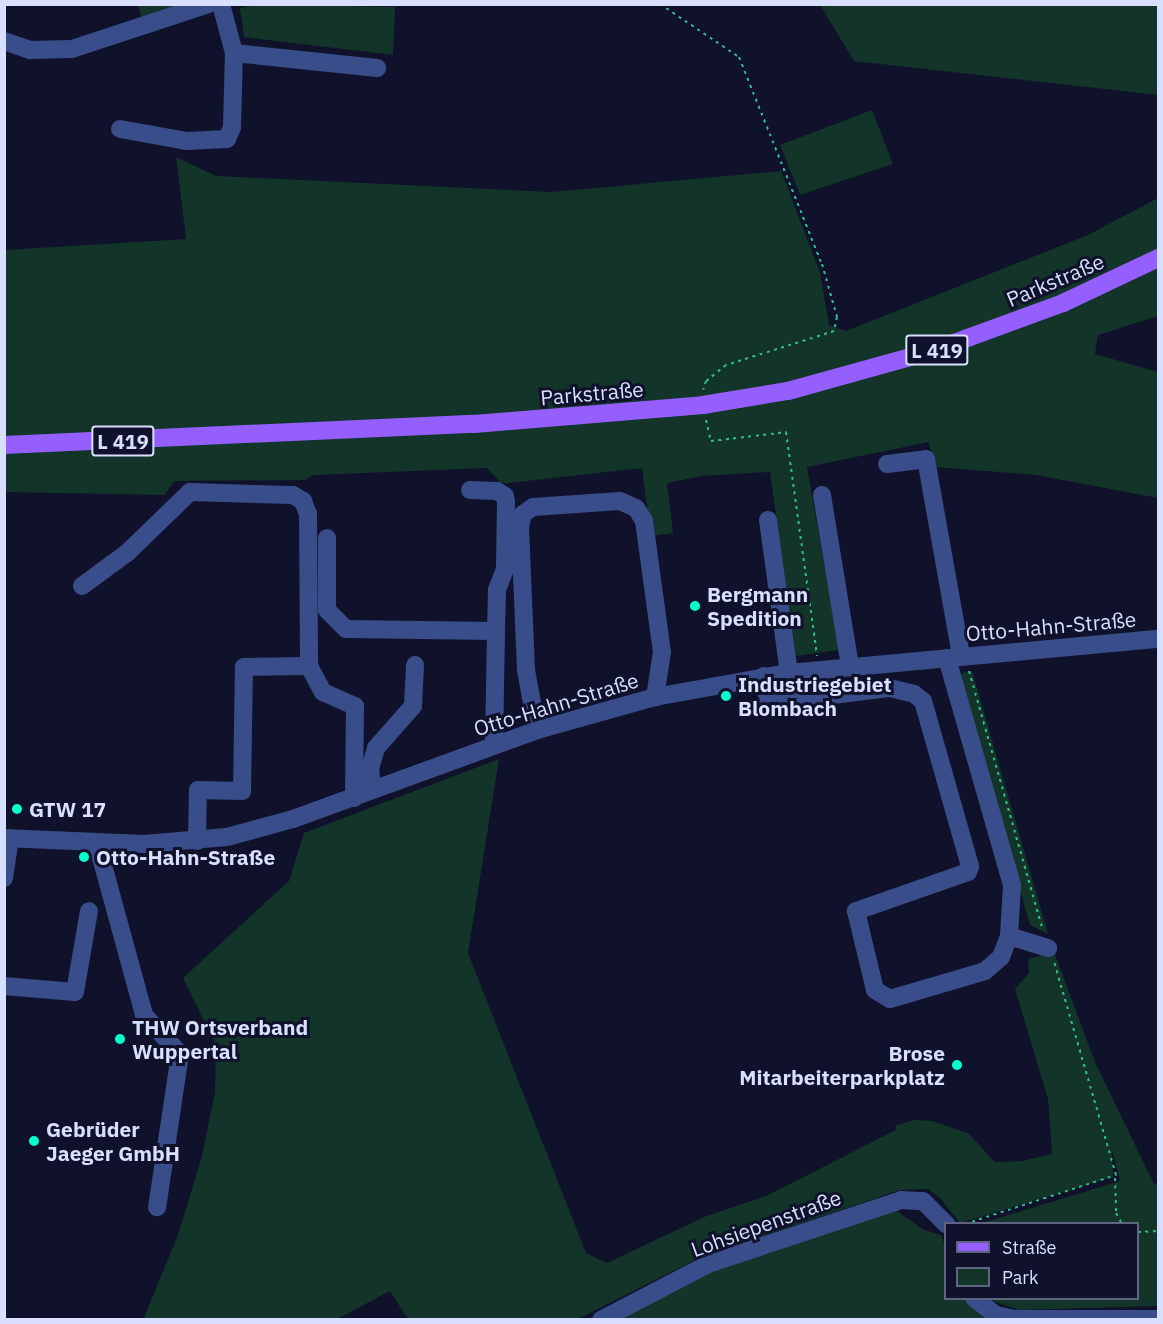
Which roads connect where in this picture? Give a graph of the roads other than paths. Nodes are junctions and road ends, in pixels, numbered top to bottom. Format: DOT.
graph roads {
  1 [pos="208,4"];
  2 [pos="221,4"];
  3 [pos="4,41"];
  4 [pos="234,53"];
  5 [pos="377,68"];
  6 [pos="120,129"];
  7 [pos="1158,258"];
  8 [pos="4,445"];
  9 [pos="887,464"];
  10 [pos="470,490"];
  11 [pos="822,495"];
  12 [pos="768,520"];
  13 [pos="327,538"];
  14 [pos="82,586"];
  15 [pos="496,631"];
  16 [pos="1158,639"];
  17 [pos="958,657"];
  18 [pos="415,665"];
  19 [pos="309,666"];
  20 [pos="850,666"];
  21 [pos="789,673"];
  22 [pos="764,676"];
  23 [pos="655,697"];
  24 [pos="537,730"];
  25 [pos="494,745"];
  26 [pos="372,790"];
  27 [pos="354,798"];
  28 [pos="7,838"];
  29 [pos="197,841"];
  30 [pos="97,843"];
  31 [pos="4,878"];
  32 [pos="89,911"];
  33 [pos="1009,936"];
  34 [pos="1048,948"];
  35 [pos="4,986"];
  36 [pos="157,1207"];
  37 [pos="944,1223"];
  38 [pos="975,1300"];
  39 [pos="1158,1319"];
  40 [pos="601,1320"];
  1 -- 3 [label="street"];
  2 -- 4 [label="street"];
  4 -- 5 [label="street"];
  4 -- 6 [label="street"];
  7 -- 8 [label="main road, Parkstraße / L 419"];
  9 -- 17 [label="street"];
  10 -- 15 [label="street"];
  11 -- 20 [label="street"];
  12 -- 21 [label="street"];
  13 -- 15 [label="street"];
  14 -- 19 [label="street"];
  15 -- 25 [label="street"];
  16 -- 17 [label="street, Otto-Hahn-Straße"];
  17 -- 20 [label="street, Otto-Hahn-Straße"];
  17 -- 33 [label="street, Otto-Hahn-Straße"];
  18 -- 26 [label="street"];
  19 -- 27 [label="street"];
  19 -- 29 [label="street"];
  20 -- 21 [label="street, Otto-Hahn-Straße"];
  21 -- 22 [label="street, Otto-Hahn-Straße"];
  22 -- 23 [label="street, Otto-Hahn-Straße"];
  22 -- 33 [label="street"];
  23 -- 24 [label="street, Otto-Hahn-Straße"];
  23 -- 24 [label="street"];
  24 -- 25 [label="street, Otto-Hahn-Straße"];
  25 -- 26 [label="street, Otto-Hahn-Straße"];
  26 -- 27 [label="street, Otto-Hahn-Straße"];
  27 -- 29 [label="street, Otto-Hahn-Straße"];
  28 -- 30 [label="street, Otto-Hahn-Straße"];
  28 -- 31 [label="street, Otto-Hahn-Straße"];
  29 -- 30 [label="street, Otto-Hahn-Straße"];
  30 -- 36 [label="street"];
  32 -- 35 [label="street"];
  33 -- 34 [label="street"];
  37 -- 40 [label="street, Lohsiepenstraße"];
  38 -- 39 [label="street"];
}
